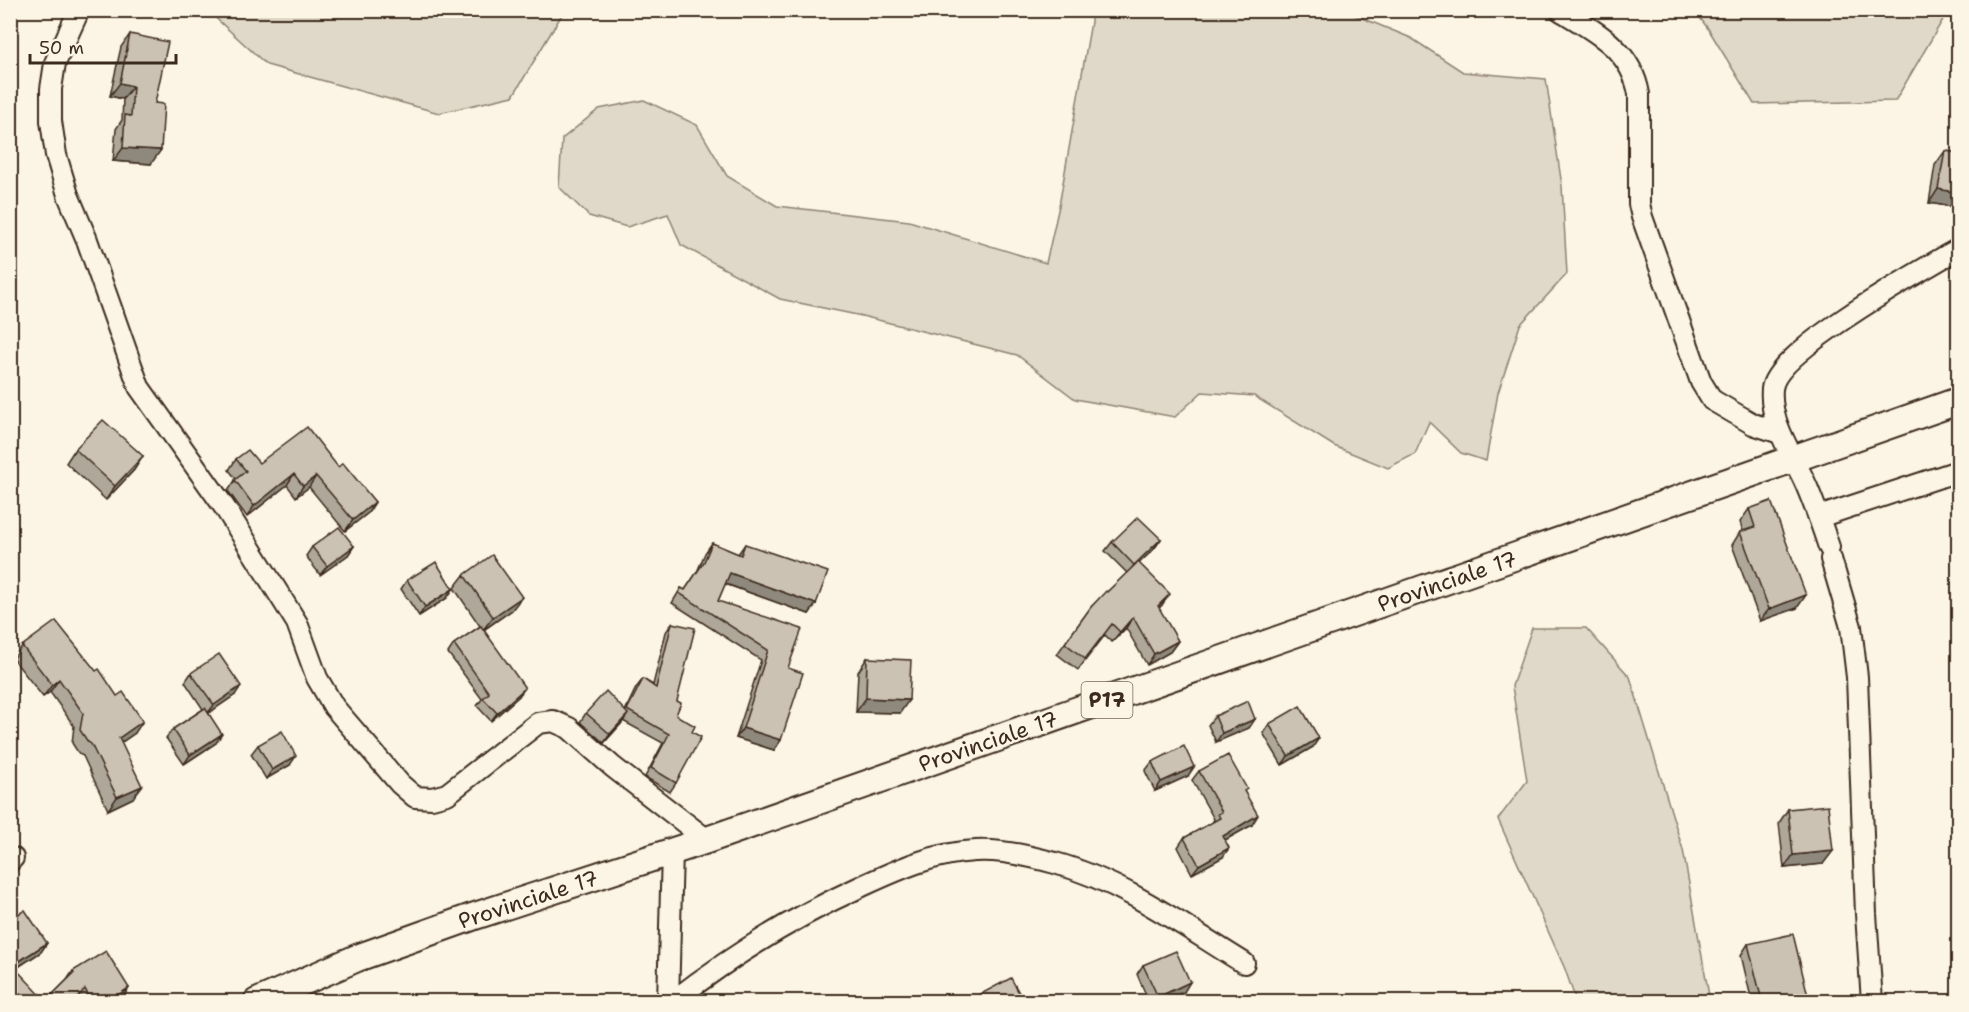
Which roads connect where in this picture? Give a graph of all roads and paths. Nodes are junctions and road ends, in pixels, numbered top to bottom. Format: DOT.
graph roads {
  1 [pos="80,10"];
  2 [pos="1560,10"];
  3 [pos="1959,249"];
  4 [pos="1959,401"];
  5 [pos="1780,433"];
  6 [pos="1794,459"];
  7 [pos="1959,471"];
  8 [pos="1818,517"];
  9 [pos="707,840"];
  10 [pos="672,851"];
  11 [pos="1244,963"];
  12 [pos="256,1002"];
  13 [pos="670,1002"];
  14 [pos="1872,1002"];
  1 -- 9 [label="street"];
  2 -- 5 [label="street"];
  3 -- 5 [label="street"];
  4 -- 6 [label="main road, Provinciale 17 / P17"];
  5 -- 6 [label="street"];
  6 -- 8 [label="street"];
  6 -- 9 [label="main road, Provinciale 17 / P17"];
  7 -- 8 [label="street"];
  8 -- 14 [label="street"];
  9 -- 10 [label="main road, Provinciale 17 / P17"];
  10 -- 12 [label="main road, Provinciale 17 / P17"];
  10 -- 13 [label="street"];
  11 -- 13 [label="street"];
}
